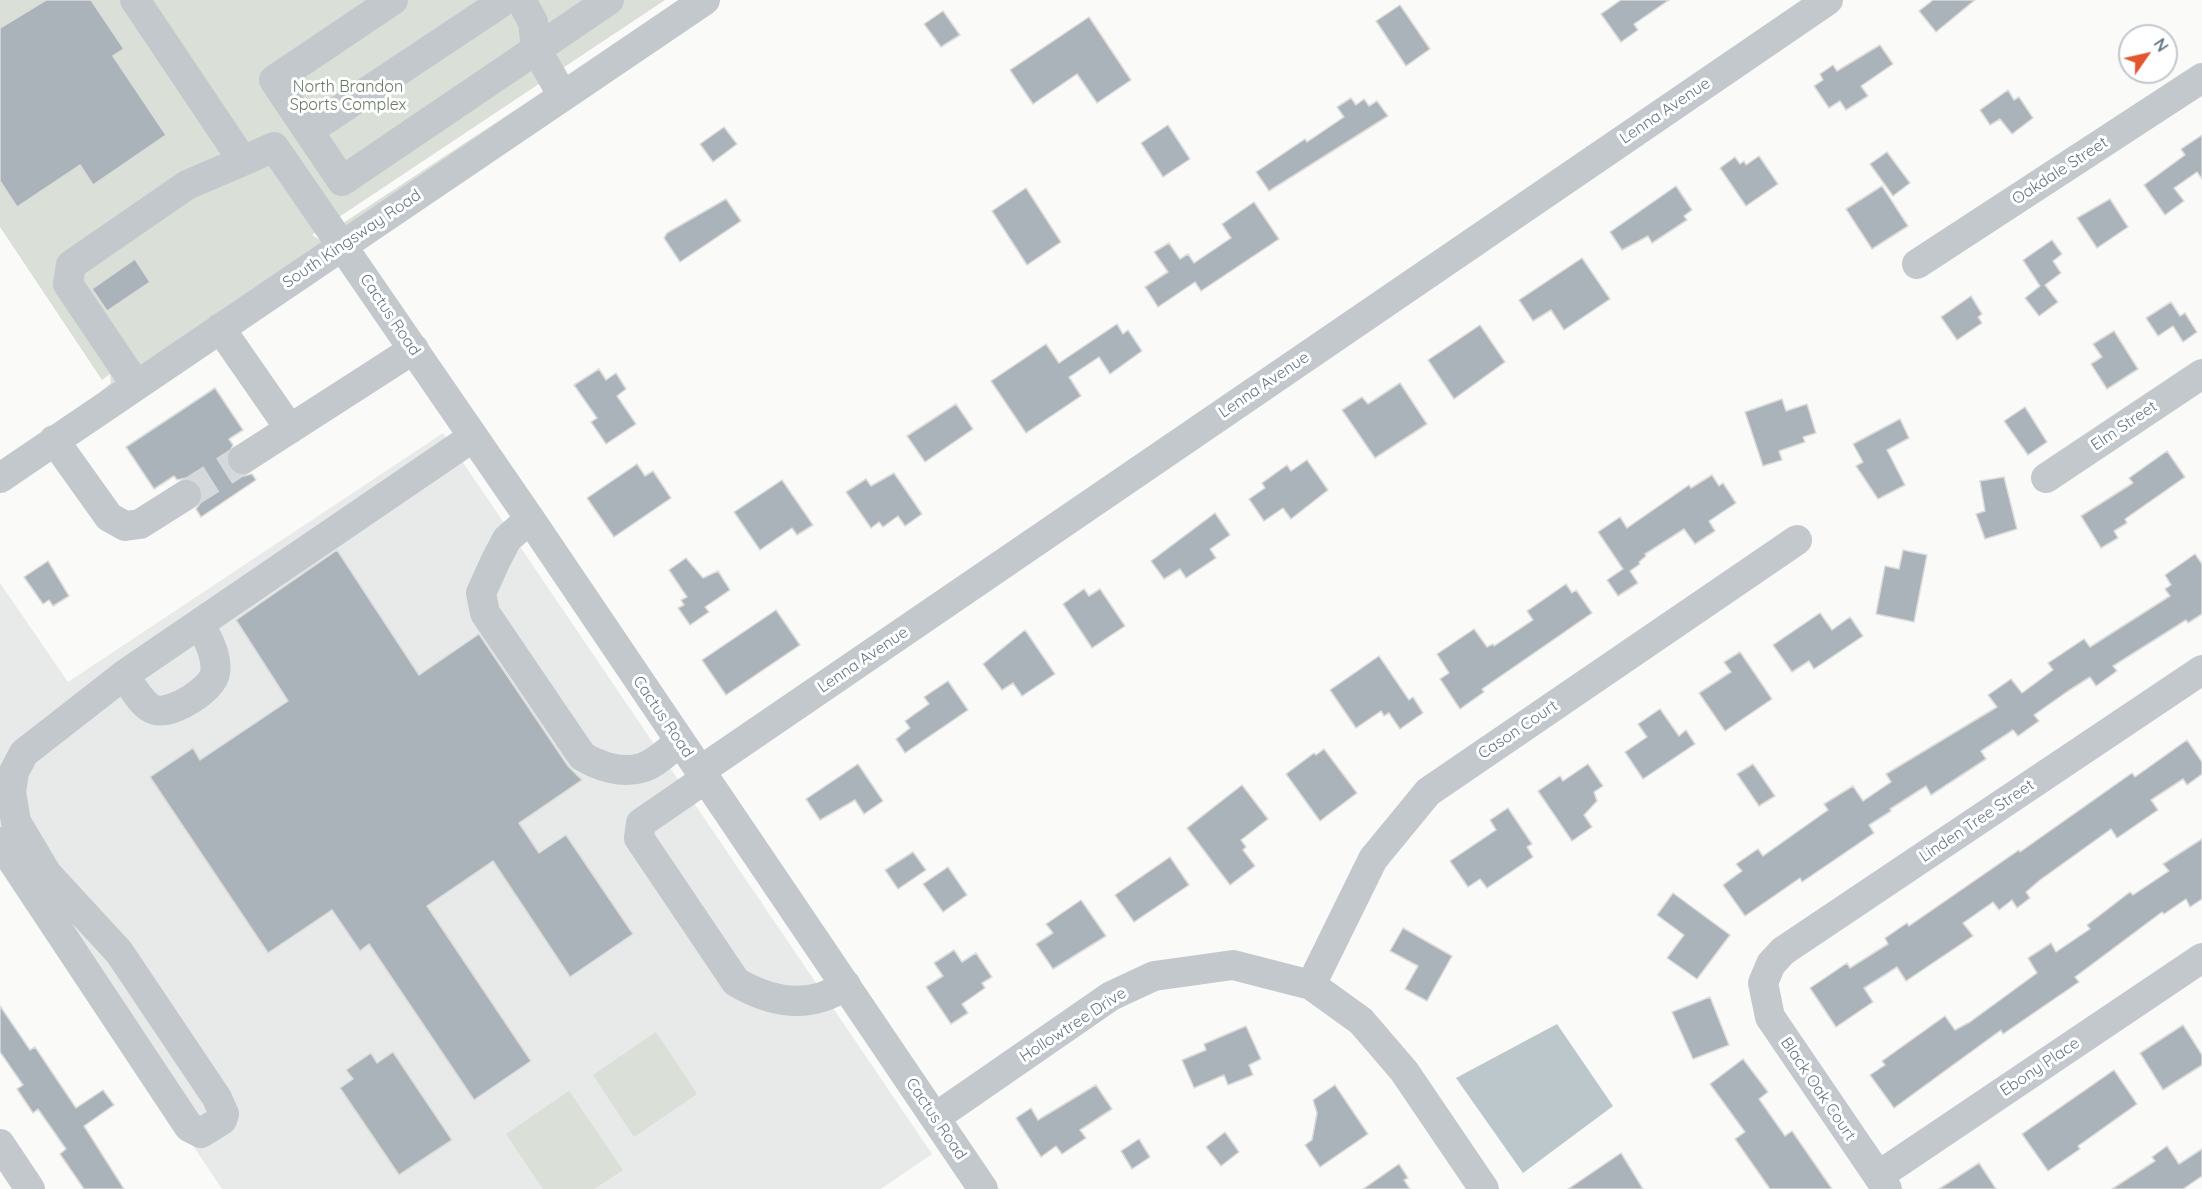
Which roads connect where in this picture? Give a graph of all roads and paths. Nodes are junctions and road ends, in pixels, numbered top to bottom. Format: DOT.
graph roads {
  1 [pos="135,0"];
  2 [pos="393,0"];
  3 [pos="609,0"];
  4 [pos="705,0"];
  5 [pos="1828,0"];
  6 [pos="505,1"];
  7 [pos="536,49"];
  8 [pos="2202,78"];
  9 [pos="563,96"];
  10 [pos="308,131"];
  11 [pos="243,161"];
  12 [pos="343,245"];
  13 [pos="1917,264"];
  14 [pos="220,328"];
  15 [pos="414,349"];
  16 [pos="2202,374"];
  17 [pos="136,385"];
  18 [pos="290,429"];
  19 [pos="473,438"];
  20 [pos="54,440"];
  21 [pos="243,459"];
  22 [pos="0,478"];
  23 [pos="2046,478"];
  24 [pos="186,495"];
  25 [pos="530,519"];
  26 [pos="1797,540"];
  27 [pos="200,624"];
  28 [pos="124,675"];
  29 [pos="2199,678"];
  30 [pos="680,742"];
  31 [pos="703,775"];
  32 [pos="0,842"];
  33 [pos="2202,958"];
  34 [pos="1763,983"];
  35 [pos="846,985"];
  36 [pos="1311,985"];
  37 [pos="936,1117"];
  38 [pos="0,1144"];
  39 [pos="1883,1183"];
  40 [pos="30,1189"];
  41 [pos="983,1189"];
  42 [pos="1484,1189"];
  1 -- 11 [label="street"];
  2 -- 10 [label="street"];
  3 -- 7 [label="street"];
  4 -- 9 [label="street, South Kingsway Road"];
  5 -- 31 [label="street, Lenna Avenue"];
  6 -- 7 [label="street"];
  6 -- 10 [label="street"];
  7 -- 9 [label="street"];
  7 -- 10 [label="street"];
  8 -- 13 [label="street, Oakdale Street"];
  9 -- 12 [label="street, South Kingsway Road"];
  11 -- 12 [label="street, Cactus Road"];
  11 -- 17 [label="street"];
  12 -- 14 [label="street, South Kingsway Road"];
  12 -- 15 [label="street, Cactus Road"];
  14 -- 17 [label="street, South Kingsway Road"];
  14 -- 18 [label="street"];
  15 -- 18 [label="street"];
  15 -- 19 [label="street, Cactus Road"];
  16 -- 23 [label="street, Elm Street"];
  17 -- 20 [label="street, South Kingsway Road"];
  18 -- 21 [label="street"];
  19 -- 25 [label="street, Cactus Road"];
  19 -- 27 [label="street"];
  20 -- 22 [label="street, South Kingsway Road"];
  20 -- 24 [label="street"];
  25 -- 30 [label="street, Cactus Road"];
  25 -- 30 [label="street"];
  26 -- 36 [label="street, Cason Court"];
  27 -- 28 [label="street"];
  27 -- 28 [label="street"];
  28 -- 32 [label="street"];
  29 -- 34 [label="street, Linden Tree Street"];
  30 -- 31 [label="street, Cactus Road"];
  31 -- 35 [label="street, Cactus Road"];
  31 -- 35 [label="street, Lenna Avenue"];
  33 -- 39 [label="street, Ebony Place"];
  34 -- 39 [label="street, Black Oak Court"];
  35 -- 37 [label="street, Cactus Road"];
  36 -- 37 [label="street, Hollowtree Drive"];
  36 -- 42 [label="street, Hollowtree Drive"];
  37 -- 41 [label="street, Cactus Road"];
  38 -- 40 [label="street"];
}
